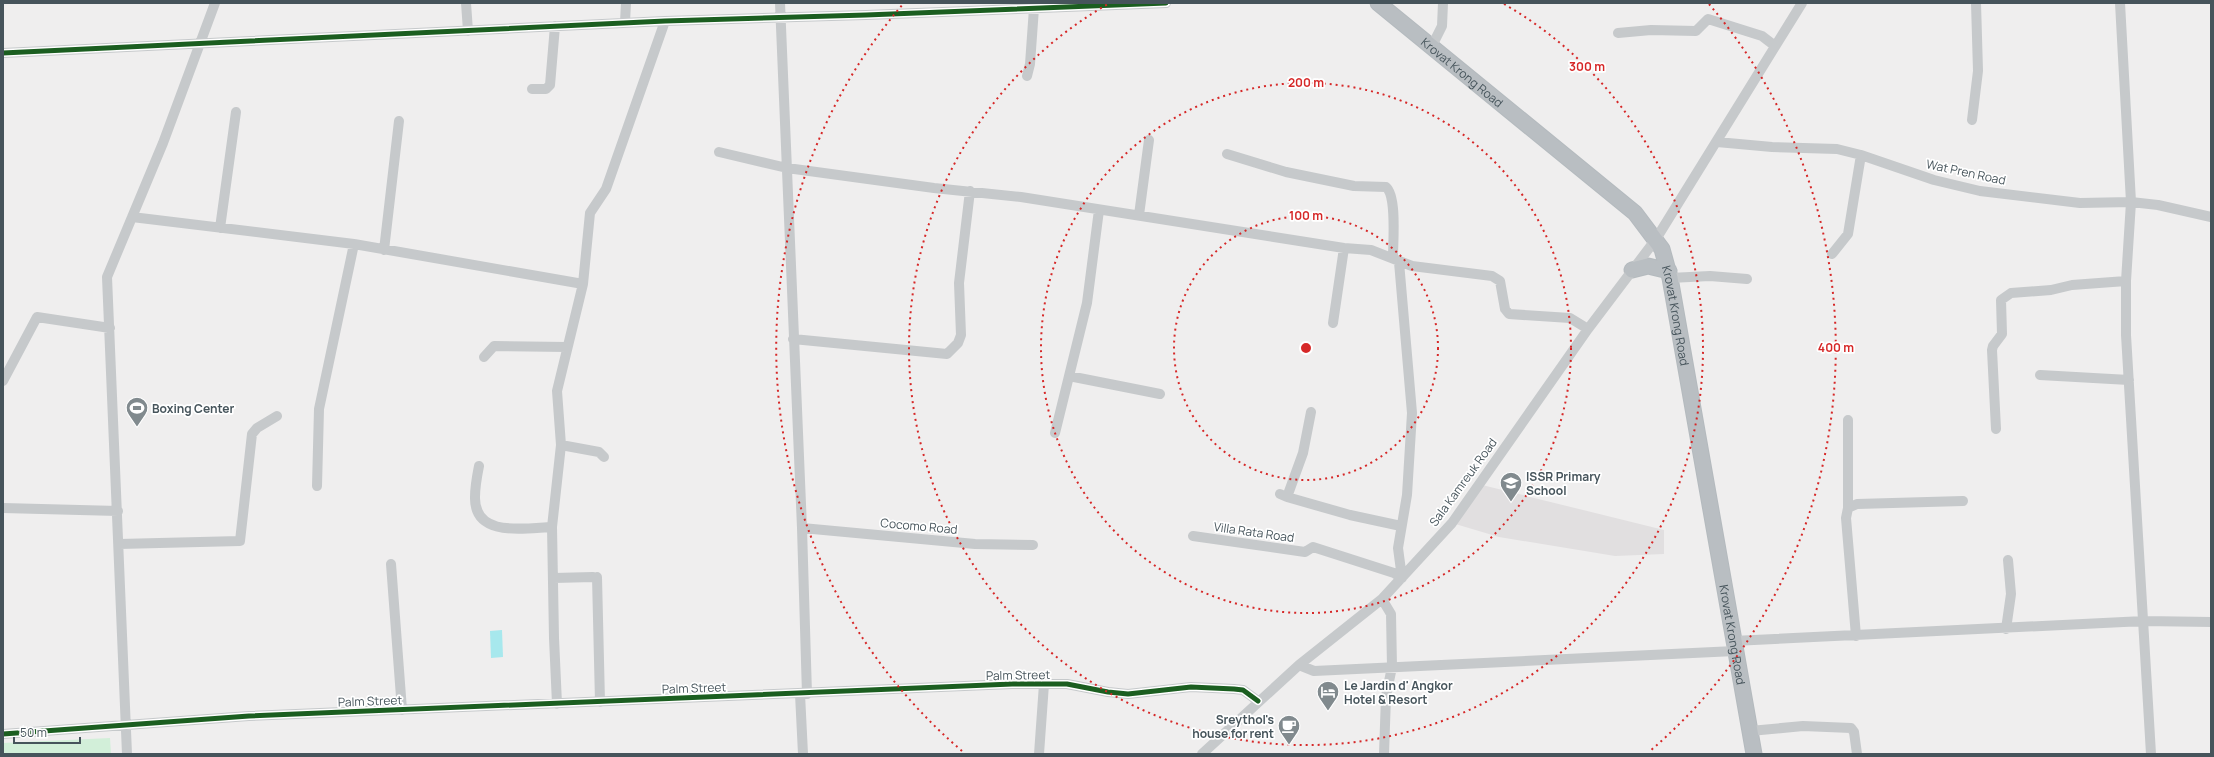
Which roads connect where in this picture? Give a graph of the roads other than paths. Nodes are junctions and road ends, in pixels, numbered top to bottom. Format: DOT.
graph roads {
  1 [pos="215,3"];
  2 [pos="466,3"];
  3 [pos="626,3"];
  4 [pos="780,3"];
  5 [pos="1166,3"];
  6 [pos="1378,3"];
  7 [pos="1443,3"];
  8 [pos="1802,3"];
  9 [pos="1976,3"];
  10 [pos="2120,3"];
  11 [pos="1018,6"];
  12 [pos="934,7"];
  13 [pos="1034,8"];
  14 [pos="780,17"];
  15 [pos="665,21"];
  16 [pos="625,22"];
  17 [pos="555,26"];
  18 [pos="468,31"];
  19 [pos="1618,33"];
  20 [pos="200,45"];
  21 [pos="1432,46"];
  22 [pos="1775,46"];
  23 [pos="3,53"];
  24 [pos="1027,76"];
  25 [pos="532,89"];
  26 [pos="236,112"];
  27 [pos="1972,120"];
  28 [pos="399,121"];
  29 [pos="1149,140"];
  30 [pos="1718,142"];
  31 [pos="719,152"];
  32 [pos="1227,154"];
  33 [pos="1861,155"];
  34 [pos="787,168"];
  35 [pos="970,191"];
  36 [pos="2131,202"];
  37 [pos="1099,210"];
  38 [pos="1139,215"];
  39 [pos="132,217"];
  40 [pos="2211,217"];
  41 [pos="220,228"];
  42 [pos="1656,239"];
  43 [pos="354,244"];
  44 [pos="1344,248"];
  45 [pos="384,250"];
  46 [pos="1832,254"];
  47 [pos="1396,259"];
  48 [pos="1632,270"];
  49 [pos="1670,275"];
  50 [pos="1747,279"];
  51 [pos="2126,281"];
  52 [pos="583,284"];
  53 [pos="1333,323"];
  54 [pos="110,328"];
  55 [pos="1588,329"];
  56 [pos="793,339"];
  57 [pos="567,348"];
  58 [pos="484,357"];
  59 [pos="2040,374"];
  60 [pos="1070,376"];
  61 [pos="2129,380"];
  62 [pos="3,381"];
  63 [pos="1160,394"];
  64 [pos="1311,412"];
  65 [pos="277,416"];
  66 [pos="1848,420"];
  67 [pos="1996,429"];
  68 [pos="1055,433"];
  69 [pos="561,446"];
  70 [pos="604,457"];
  71 [pos="478,466"];
  72 [pos="317,486"];
  73 [pos="1962,501"];
  74 [pos="3,508"];
  75 [pos="1848,508"];
  76 [pos="118,511"];
  77 [pos="1401,526"];
  78 [pos="552,527"];
  79 [pos="802,528"];
  80 [pos="1193,536"];
  81 [pos="119,544"];
  82 [pos="1033,545"];
  83 [pos="2008,560"];
  84 [pos="391,564"];
  85 [pos="554,578"];
  86 [pos="1402,578"];
  87 [pos="1382,599"];
  88 [pos="2144,621"];
  89 [pos="2211,622"];
  90 [pos="2006,629"];
  91 [pos="1856,636"];
  92 [pos="1734,646"];
  93 [pos="1299,665"];
  94 [pos="1392,667"];
  95 [pos="1044,684"];
  96 [pos="804,694"];
  97 [pos="1255,699"];
  98 [pos="600,702"];
  99 [pos="557,704"];
  100 [pos="402,710"];
  101 [pos="126,725"];
  102 [pos="1750,731"];
  103 [pos="3,734"];
  104 [pos="127,754"];
  105 [pos="803,754"];
  106 [pos="1038,754"];
  107 [pos="1202,754"];
  108 [pos="1384,754"];
  109 [pos="1754,754"];
  110 [pos="1857,754"];
  111 [pos="2151,754"];
  1 -- 20 [label="street"];
  2 -- 18 [label="street"];
  3 -- 16 [label="street"];
  4 -- 14 [label="street"];
  5 -- 13 [label="street"];
  6 -- 21 [label="highway, Krovat Krong Road"];
  7 -- 21 [label="street"];
  8 -- 22 [label="street, Sala Kamreuk Road"];
  9 -- 27 [label="street"];
  10 -- 36 [label="street"];
  11 -- 12 [label="street"];
  11 -- 13 [label="street"];
  12 -- 14 [label="street"];
  13 -- 24 [label="street"];
  14 -- 15 [label="street"];
  14 -- 34 [label="street"];
  15 -- 16 [label="street"];
  15 -- 52 [label="street"];
  16 -- 17 [label="street"];
  17 -- 18 [label="street"];
  17 -- 25 [label="street"];
  18 -- 20 [label="street"];
  19 -- 22 [label="street"];
  20 -- 23 [label="street"];
  20 -- 39 [label="street"];
  21 -- 42 [label="highway, Krovat Krong Road"];
  22 -- 30 [label="street, Sala Kamreuk Road"];
  26 -- 41 [label="street"];
  28 -- 45 [label="street"];
  29 -- 38 [label="street"];
  30 -- 33 [label="street, Wat Pren Road"];
  30 -- 42 [label="street, Sala Kamreuk Road"];
  31 -- 34 [label="street"];
  32 -- 47 [label="street"];
  33 -- 36 [label="street, Wat Pren Road"];
  33 -- 46 [label="street"];
  34 -- 35 [label="street"];
  34 -- 56 [label="street"];
  35 -- 37 [label="street"];
  35 -- 56 [label="street"];
  36 -- 40 [label="street, Wat Pren Road"];
  36 -- 51 [label="street"];
  37 -- 38 [label="street"];
  37 -- 60 [label="street"];
  38 -- 44 [label="street"];
  39 -- 41 [label="street"];
  39 -- 54 [label="street"];
  41 -- 43 [label="street"];
  42 -- 48 [label="street, Sala Kamreuk Road"];
  42 -- 49 [label="highway, Krovat Krong Road"];
  43 -- 45 [label="street"];
  43 -- 72 [label="street"];
  44 -- 47 [label="street"];
  44 -- 53 [label="street"];
  45 -- 52 [label="street"];
  47 -- 55 [label="street"];
  47 -- 77 [label="street"];
  48 -- 49 [label="highway"];
  48 -- 55 [label="street, Sala Kamreuk Road"];
  49 -- 50 [label="street"];
  49 -- 92 [label="highway, Krovat Krong Road"];
  51 -- 61 [label="street"];
  51 -- 67 [label="street"];
  52 -- 57 [label="street"];
  54 -- 62 [label="street"];
  54 -- 76 [label="street"];
  55 -- 86 [label="street, Sala Kamreuk Road"];
  56 -- 79 [label="street"];
  57 -- 58 [label="street"];
  57 -- 69 [label="street"];
  59 -- 61 [label="street"];
  60 -- 63 [label="street"];
  60 -- 68 [label="street"];
  61 -- 88 [label="street"];
  64 -- 77 [label="street"];
  65 -- 81 [label="street"];
  66 -- 75 [label="street"];
  69 -- 70 [label="street"];
  69 -- 78 [label="street"];
  71 -- 78 [label="street"];
  73 -- 75 [label="street"];
  74 -- 76 [label="street"];
  75 -- 91 [label="street"];
  76 -- 81 [label="street"];
  77 -- 86 [label="street"];
  78 -- 85 [label="street"];
  79 -- 82 [label="street, Cocomo Road"];
  79 -- 96 [label="street"];
  80 -- 86 [label="street, Villa Rata Road"];
  81 -- 101 [label="street"];
  83 -- 90 [label="street"];
  84 -- 100 [label="street"];
  85 -- 98 [label="street"];
  85 -- 99 [label="street"];
  86 -- 87 [label="street, Sala Kamreuk Road"];
  87 -- 93 [label="street, Sala Kamreuk Road"];
  87 -- 94 [label="street"];
  88 -- 89 [label="street"];
  88 -- 90 [label="street"];
  88 -- 111 [label="street"];
  90 -- 91 [label="street"];
  91 -- 92 [label="street"];
  92 -- 94 [label="street"];
  92 -- 102 [label="highway, Krovat Krong Road"];
  93 -- 94 [label="street"];
  93 -- 97 [label="street, Sala Kamreuk Road"];
  94 -- 108 [label="street"];
  95 -- 96 [label="street, Palm Street"];
  95 -- 97 [label="street, Palm Street"];
  95 -- 106 [label="street"];
  96 -- 98 [label="street, Palm Street"];
  96 -- 105 [label="street"];
  97 -- 107 [label="street, Sala Kamreuk Road"];
  98 -- 99 [label="street, Palm Street"];
  99 -- 100 [label="street, Palm Street"];
  100 -- 101 [label="street, Palm Street"];
  101 -- 103 [label="street, Palm Street"];
  101 -- 104 [label="street"];
  102 -- 109 [label="highway, Krovat Krong Road"];
  102 -- 110 [label="street"];
}
